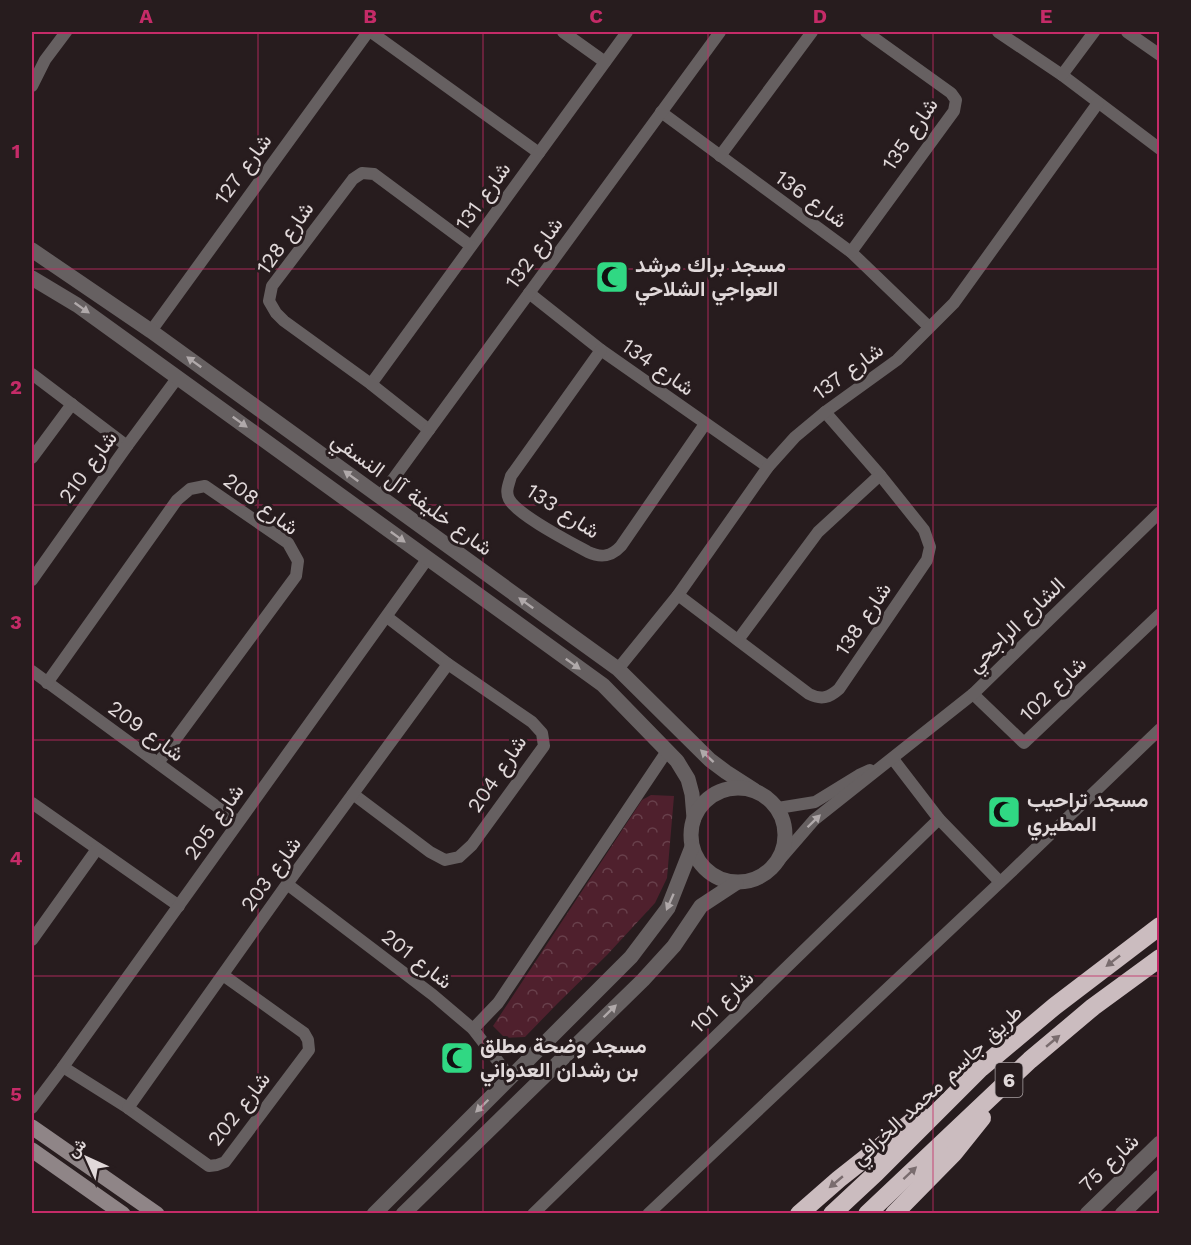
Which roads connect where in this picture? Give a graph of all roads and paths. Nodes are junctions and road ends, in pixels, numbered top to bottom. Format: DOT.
graph roads {
  1 [pos="66,32"];
  2 [pos="369,32"];
  3 [pos="563,32"];
  4 [pos="627,32"];
  5 [pos="720,32"];
  6 [pos="812,32"];
  7 [pos="867,32"];
  8 [pos="998,32"];
  9 [pos="1094,32"];
  10 [pos="1128,32"];
  11 [pos="1160,55"];
  12 [pos="605,62"];
  13 [pos="1062,75"];
  14 [pos="32,86"];
  15 [pos="1098,103"];
  16 [pos="661,112"];
  17 [pos="1160,149"];
  18 [pos="538,153"];
  19 [pos="720,156"];
  20 [pos="471,246"];
  21 [pos="32,250"];
  22 [pos="851,252"];
  23 [pos="32,278"];
  24 [pos="529,293"];
  25 [pos="929,327"];
  26 [pos="151,331"];
  27 [pos="601,350"];
  28 [pos="32,374"];
  29 [pos="178,377"];
  30 [pos="371,384"];
  31 [pos="72,404"];
  32 [pos="825,412"];
  33 [pos="705,424"];
  34 [pos="282,426"];
  35 [pos="429,430"];
  36 [pos="269,443"];
  37 [pos="127,446"];
  38 [pos="32,458"];
  39 [pos="768,467"];
  40 [pos="880,476"];
  41 [pos="380,497"];
  42 [pos="1160,512"];
  43 [pos="428,558"];
  44 [pos="32,580"];
  45 [pos="678,595"];
  46 [pos="1160,614"];
  47 [pos="387,617"];
  48 [pos="559,626"];
  49 [pos="738,640"];
  50 [pos="546,644"];
  51 [pos="448,664"];
  52 [pos="618,669"];
  53 [pos="32,671"];
  54 [pos="47,683"];
  55 [pos="973,694"];
  56 [pos="1160,729"];
  57 [pos="667,751"];
  58 [pos="893,759"];
  59 [pos="158,763"];
  60 [pos="754,790"];
  61 [pos="353,794"];
  62 [pos="32,803"];
  63 [pos="778,808"];
  64 [pos="694,818"];
  65 [pos="939,819"];
  66 [pos="238,822"];
  67 [pos="692,848"];
  68 [pos="97,849"];
  69 [pos="776,865"];
  70 [pos="1000,882"];
  71 [pos="736,883"];
  72 [pos="287,884"];
  73 [pos="179,906"];
  74 [pos="1160,926"];
  75 [pos="32,940"];
  76 [pos="1160,958"];
  77 [pos="223,975"];
  78 [pos="473,1029"];
  79 [pos="1030,1060"];
  80 [pos="63,1067"];
  81 [pos="981,1068"];
  82 [pos="511,1078"];
  83 [pos="32,1108"];
  84 [pos="128,1108"];
  85 [pos="32,1127"];
  86 [pos="1160,1143"];
  87 [pos="32,1150"];
  88 [pos="419,1167"];
  89 [pos="1160,1177"];
  90 [pos="1122,1180"];
  91 [pos="403,1184"];
  92 [pos="432,1184"];
  93 [pos="1139,1197"];
  94 [pos="417,1198"];
  95 [pos="1125,1212"];
  96 [pos="123,1214"];
  97 [pos="157,1214"];
  98 [pos="374,1214"];
  99 [pos="403,1214"];
  100 [pos="532,1214"];
  101 [pos="648,1214"];
  102 [pos="799,1214"];
  103 [pos="832,1214"];
  104 [pos="867,1214"];
  105 [pos="894,1214"];
  106 [pos="1087,1214"];
  1 -- 14 [label="street"];
  2 -- 18 [label="street"];
  2 -- 26 [label="street, شارع 127"];
  3 -- 12 [label="street"];
  4 -- 12 [label="street, شارع 131"];
  5 -- 16 [label="street, شارع 132"];
  6 -- 19 [label="street"];
  7 -- 22 [label="street, شارع 135"];
  8 -- 13 [label="street"];
  9 -- 13 [label="street"];
  10 -- 11 [label="street"];
  12 -- 18 [label="street, شارع 131"];
  13 -- 15 [label="street"];
  15 -- 17 [label="street"];
  15 -- 25 [label="street, شارع 137"];
  16 -- 19 [label="street, شارع 136"];
  16 -- 24 [label="street, شارع 132"];
  18 -- 20 [label="street, شارع 131"];
  19 -- 22 [label="street, شارع 136"];
  20 -- 30 [label="street, شارع 131"];
  20 -- 30 [label="street, شارع 128"];
  21 -- 26 [label="street, شارع خليفة آل النسفي"];
  22 -- 25 [label="street, شارع 136"];
  23 -- 29 [label="street, شارع خليفة آل النسفي, one-way"];
  24 -- 27 [label="street, شارع 134"];
  24 -- 35 [label="street, شارع 132"];
  25 -- 32 [label="street, شارع 137"];
  34 -- 26 [label="street, شارع خليفة آل النسفي, one-way"];
  27 -- 33 [label="street, شارع 134"];
  27 -- 33 [label="street, شارع 133"];
  28 -- 31 [label="street"];
  29 -- 36 [label="street, شارع خليفة آل النسفي, one-way"];
  29 -- 37 [label="street, شارع 210"];
  30 -- 35 [label="street, شارع 128"];
  31 -- 37 [label="street"];
  31 -- 38 [label="street"];
  32 -- 39 [label="street, شارع 137"];
  32 -- 40 [label="street, شارع 138"];
  33 -- 39 [label="street, شارع 134"];
  34 -- 36 [label="street"];
  41 -- 34 [label="street, شارع خليفة آل النسفي, one-way"];
  35 -- 41 [label="street, شارع 132"];
  36 -- 43 [label="street, شارع خليفة آل النسفي, one-way"];
  37 -- 44 [label="street, شارع 210"];
  39 -- 45 [label="street, شارع 137"];
  40 -- 49 [label="street"];
  40 -- 49 [label="street, شارع 138"];
  48 -- 41 [label="street, شارع خليفة آل النسفي, one-way"];
  42 -- 55 [label="street, الشارع الراجحي"];
  43 -- 47 [label="street, شارع 205"];
  43 -- 50 [label="street, شارع خليفة آل النسفي"];
  45 -- 49 [label="street, شارع 138"];
  45 -- 52 [label="street, شارع 137"];
  46 -- 55 [label="street, شارع 102"];
  47 -- 51 [label="street, شارع 204"];
  47 -- 66 [label="street, شارع 205"];
  48 -- 50 [label="street"];
  48 -- 52 [label="street, شارع خليفة آل النسفي"];
  50 -- 57 [label="street, شارع خليفة آل النسفي, one-way"];
  51 -- 61 [label="street, شارع 203"];
  51 -- 61 [label="street, شارع 204"];
  60 -- 52 [label="street, شارع خليفة آل النسفي, one-way"];
  53 -- 54 [label="street, شارع 209"];
  54 -- 59 [label="street, شارع 209"];
  54 -- 59 [label="street, شارع 208"];
  55 -- 58 [label="street, الشارع الراجحي"];
  56 -- 70 [label="street"];
  57 -- 64 [label="street, شارع خليفة آل النسفي"];
  57 -- 78 [label="street"];
  58 -- 63 [label="street, الشارع الراجحي"];
  58 -- 65 [label="street"];
  69 -- 58 [label="street, الشارع الراجحي, one-way"];
  59 -- 66 [label="street, شارع 209"];
  60 -- 63 [label="street"];
  60 -- 64 [label="street"];
  61 -- 72 [label="street, شارع 203"];
  62 -- 68 [label="street"];
  63 -- 69 [label="street"];
  64 -- 67 [label="street"];
  65 -- 70 [label="street"];
  65 -- 100 [label="street, شارع 101"];
  66 -- 73 [label="street, شارع 205"];
  67 -- 71 [label="street"];
  67 -- 82 [label="street, one-way"];
  68 -- 73 [label="street"];
  68 -- 75 [label="street"];
  69 -- 71 [label="street"];
  70 -- 101 [label="street"];
  92 -- 71 [label="street, one-way"];
  72 -- 77 [label="street, شارع 203"];
  72 -- 78 [label="street, شارع 201"];
  73 -- 80 [label="street, شارع 205"];
  74 -- 81 [label="highway, طريق جاسم محمد الخرافي / 6, one-way"];
  79 -- 76 [label="highway, 6, one-way"];
  77 -- 84 [label="street, شارع 203"];
  77 -- 84 [label="street, شارع 202"];
  78 -- 82 [label="street, شارع 201"];
  104 -- 79 [label="highway, 6, one-way"];
  79 -- 105 [label="highway"];
  80 -- 83 [label="street, شارع 205"];
  80 -- 84 [label="street, شارع 202"];
  81 -- 102 [label="highway, one-way"];
  81 -- 103 [label="highway, طريق جاسم محمد الخرافي / 6"];
  82 -- 88 [label="street, one-way"];
  85 -- 97 [label="main road"];
  86 -- 90 [label="street, شارع 75"];
  87 -- 96 [label="main road"];
  88 -- 91 [label="street"];
  88 -- 92 [label="street"];
  89 -- 93 [label="street"];
  90 -- 93 [label="street"];
  90 -- 106 [label="street, شارع 75"];
  91 -- 94 [label="street"];
  91 -- 98 [label="street"];
  92 -- 94 [label="street"];
  93 -- 95 [label="street"];
  94 -- 99 [label="street"];
}
